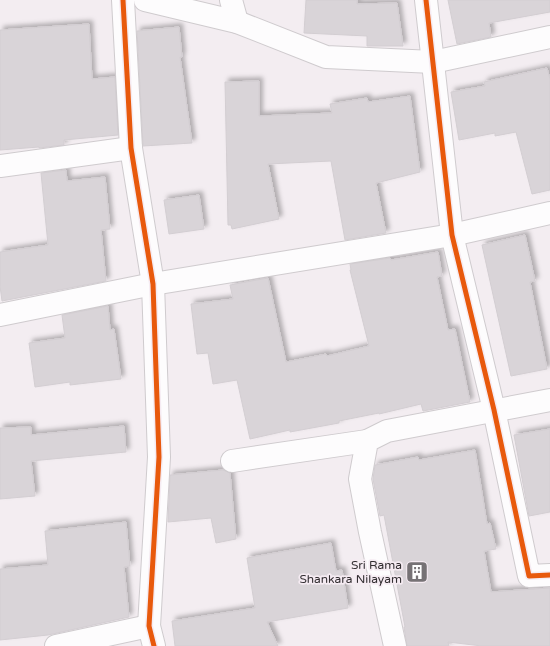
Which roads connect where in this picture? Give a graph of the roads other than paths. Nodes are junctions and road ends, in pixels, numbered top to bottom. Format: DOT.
graph roads {
  1 [pos="123,0"];
  2 [pos="144,0"];
  3 [pos="231,0"];
  4 [pos="426,0"];
  5 [pos="237,22"];
  6 [pos="550,37"];
  7 [pos="433,62"];
  8 [pos="131,148"];
  9 [pos="0,166"];
  10 [pos="550,213"];
  11 [pos="452,235"];
  12 [pos="153,284"];
  13 [pos="0,315"];
  14 [pos="550,400"];
  15 [pos="494,410"];
  16 [pos="368,441"];
  17 [pos="232,461"];
  18 [pos="550,574"];
  19 [pos="151,636"];
  20 [pos="56,646"];
  21 [pos="396,646"];
  1 -- 8 [label="street"];
  2 -- 5 [label="street"];
  3 -- 5 [label="street"];
  4 -- 7 [label="street"];
  5 -- 7 [label="street"];
  6 -- 7 [label="street"];
  7 -- 11 [label="street"];
  8 -- 9 [label="street"];
  8 -- 12 [label="street"];
  10 -- 11 [label="street"];
  11 -- 12 [label="street"];
  11 -- 15 [label="street"];
  12 -- 13 [label="street"];
  12 -- 19 [label="street"];
  14 -- 15 [label="street"];
  15 -- 16 [label="street"];
  15 -- 18 [label="street"];
  16 -- 17 [label="street"];
  16 -- 21 [label="street"];
  19 -- 20 [label="street"];
}
